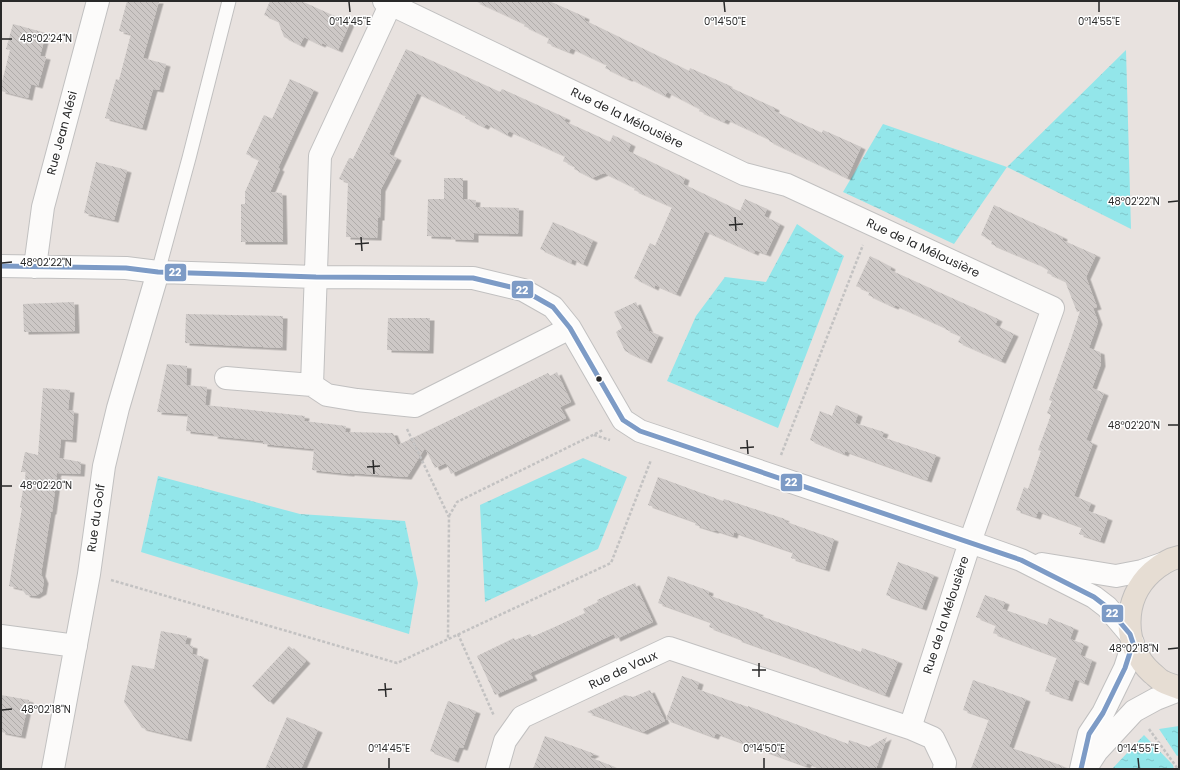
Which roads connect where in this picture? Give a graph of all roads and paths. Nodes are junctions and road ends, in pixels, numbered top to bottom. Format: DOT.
graph roads {
  1 [pos="98,1"];
  2 [pos="229,1"];
  3 [pos="389,2"];
  4 [pos="871,224"];
  5 [pos="1,266"];
  6 [pos="35,267"];
  7 [pos="158,272"];
  8 [pos="316,277"];
  9 [pos="570,328"];
  10 [pos="226,378"];
  11 [pos="312,385"];
  12 [pos="395,404"];
  13 [pos="623,420"];
  14 [pos="660,437"];
  15 [pos="773,476"];
  16 [pos="449,517"];
  17 [pos="970,542"];
  18 [pos="1174,557"];
  19 [pos="1021,560"];
  20 [pos="89,574"];
  21 [pos="458,634"];
  22 [pos="1,636"];
  23 [pos="448,639"];
  24 [pos="1132,639"];
  25 [pos="76,646"];
  26 [pos="1179,689"];
  27 [pos="1134,711"];
  28 [pos="910,728"];
  29 [pos="505,741"];
  30 [pos="53,769"];
  31 [pos="497,769"];
  32 [pos="944,769"];
  33 [pos="1081,769"];
  34 [pos="1085,769"];
  35 [pos="1178,769"];
  1 -- 6 [label="street, Rue Jean Alési"];
  2 -- 7 [label="lane"];
  3 -- 4 [label="street, Rue de la Mélousière"];
  3 -- 8 [label="street, Rue de la Mélousière"];
  4 -- 15 [label="path"];
  4 -- 17 [label="street, Rue de la Mélousière"];
  5 -- 6 [label="street"];
  6 -- 7 [label="street"];
  7 -- 8 [label="street"];
  7 -- 20 [label="street, Rue du Golf"];
  8 -- 9 [label="street"];
  8 -- 11 [label="street, Rue de la Mélousière"];
  9 -- 12 [label="street"];
  9 -- 13 [label="street"];
  10 -- 11 [label="street"];
  11 -- 12 [label="street"];
  12 -- 16 [label="path"];
  13 -- 14 [label="street"];
  13 -- 16 [label="path"];
  14 -- 15 [label="street"];
  14 -- 21 [label="path"];
  15 -- 17 [label="street"];
  16 -- 23 [label="path"];
  17 -- 19 [label="street"];
  17 -- 28 [label="street, Rue de la Mélousière"];
  18 -- 19 [label="street"];
  18 -- 24 [label="main road"];
  19 -- 24 [label="street"];
  20 -- 23 [label="path"];
  20 -- 25 [label="street, Rue du Golf"];
  21 -- 23 [label="path"];
  21 -- 29 [label="path"];
  22 -- 25 [label="street"];
  24 -- 26 [label="main road"];
  24 -- 33 [label="street"];
  25 -- 30 [label="street, Rue du Golf"];
  26 -- 27 [label="street"];
  27 -- 34 [label="street"];
  27 -- 35 [label="path"];
  28 -- 29 [label="street, Rue de Vaux"];
  28 -- 32 [label="street, Rue de Vaux"];
  29 -- 31 [label="street, Rue de Vaux"];
}
